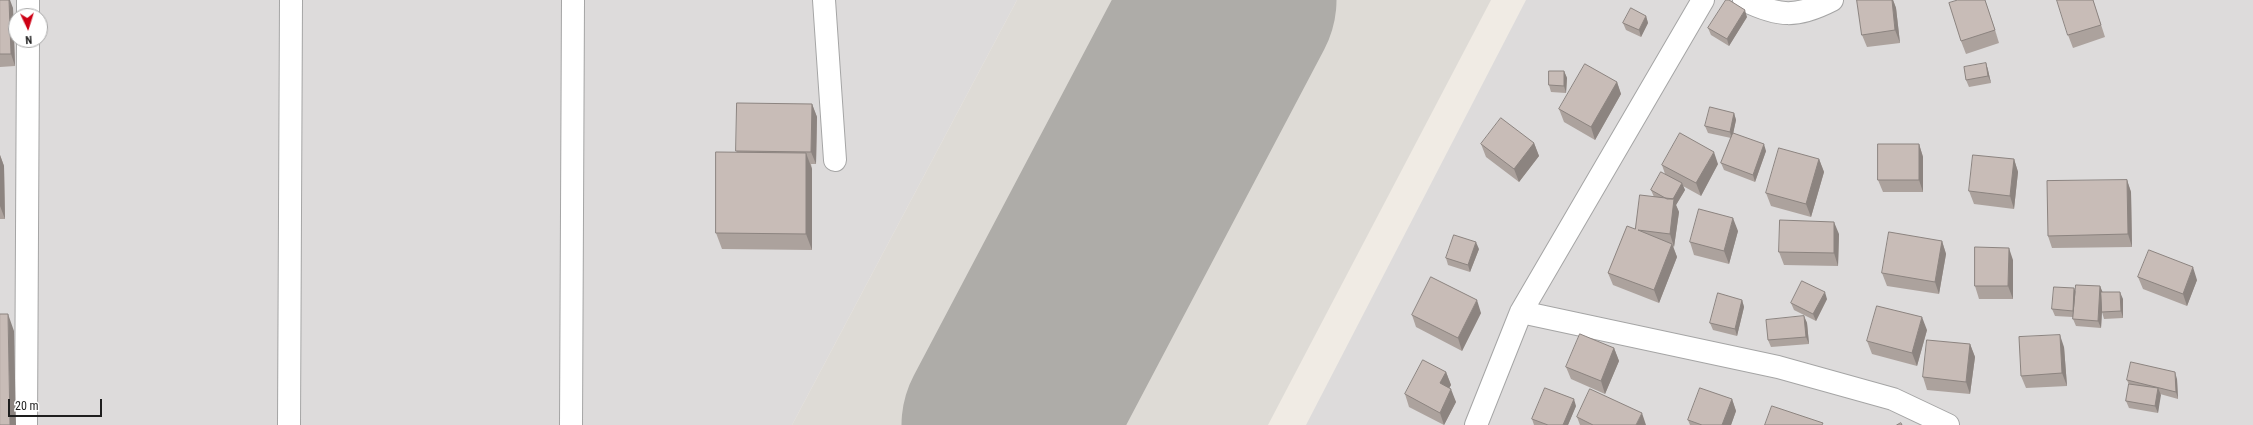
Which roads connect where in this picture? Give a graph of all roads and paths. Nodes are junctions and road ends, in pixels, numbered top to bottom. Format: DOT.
graph roads {
  1 [pos="291,0"];
  2 [pos="573,0"];
  3 [pos="824,0"];
  4 [pos="1703,0"];
  5 [pos="1744,0"];
  6 [pos="1832,0"];
  7 [pos="28,48"];
  8 [pos="835,160"];
  9 [pos="1521,312"];
  10 [pos="26,425"];
  11 [pos="289,425"];
  12 [pos="571,425"];
  13 [pos="1476,425"];
  14 [pos="1948,425"];
  1 -- 11 [label="street"];
  2 -- 12 [label="street"];
  3 -- 8 [label="street"];
  4 -- 9 [label="street"];
  5 -- 6 [label="street"];
  7 -- 10 [label="street"];
  9 -- 13 [label="street"];
  9 -- 14 [label="street"];
}
